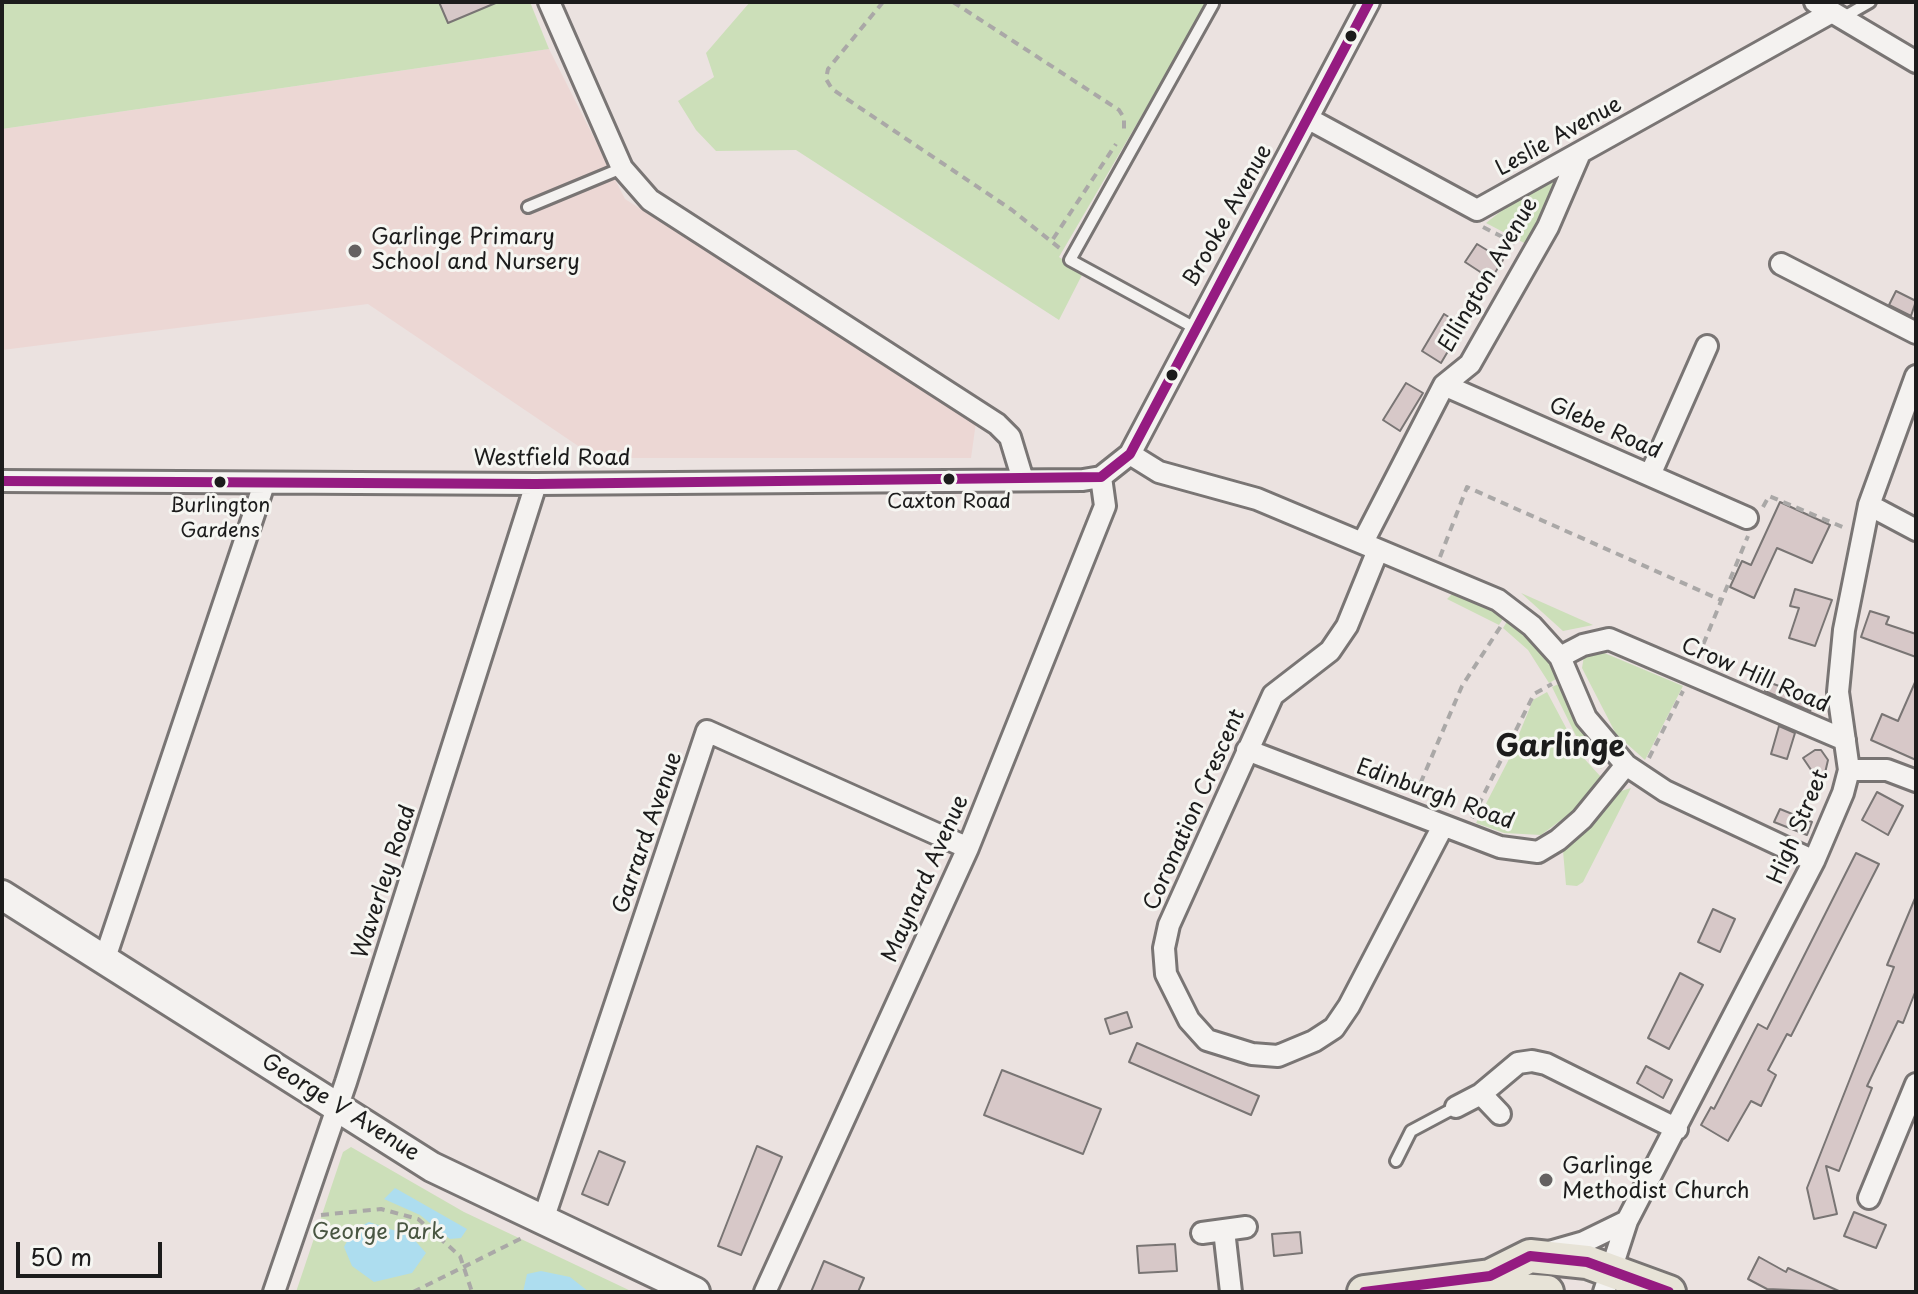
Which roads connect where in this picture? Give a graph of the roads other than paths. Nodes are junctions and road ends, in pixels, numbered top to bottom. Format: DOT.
graph roads {
  1 [pos="549,2"];
  2 [pos="1369,2"];
  3 [pos="1870,2"];
  4 [pos="1213,4"];
  5 [pos="1830,11"];
  6 [pos="1916,62"];
  7 [pos="1309,119"];
  8 [pos="1580,153"];
  9 [pos="622,168"];
  10 [pos="528,207"];
  11 [pos="1781,264"];
  12 [pos="1195,328"];
  13 [pos="1916,333"];
  14 [pos="1707,346"];
  15 [pos="1916,376"];
  16 [pos="1444,385"];
  17 [pos="1130,454"];
  18 [pos="1650,475"];
  19 [pos="1101,477"];
  20 [pos="1023,480"];
  21 [pos="2,481"];
  22 [pos="264,484"];
  23 [pos="536,484"];
  24 [pos="1869,505"];
  25 [pos="1752,520"];
  26 [pos="1916,530"];
  27 [pos="1370,546"];
  28 [pos="1564,666"];
  29 [pos="1845,740"];
  30 [pos="1247,750"];
  31 [pos="1633,770"];
  32 [pos="1849,770"];
  33 [pos="1916,781"];
  34 [pos="1443,826"];
  35 [pos="968,848"];
  36 [pos="1814,861"];
  37 [pos="2,895"];
  38 [pos="105,958"];
  39 [pos="1916,1084"];
  40 [pos="1481,1094"];
  41 [pos="337,1106"];
  42 [pos="1456,1107"];
  43 [pos="1500,1114"];
  44 [pos="1908,1125"];
  45 [pos="1677,1129"];
  46 [pos="1396,1161"];
  47 [pos="1869,1198"];
  48 [pos="543,1220"];
  49 [pos="1627,1221"];
  50 [pos="1246,1227"];
  51 [pos="1224,1230"];
  52 [pos="1202,1233"];
  53 [pos="1530,1256"];
  54 [pos="1608,1281"];
  55 [pos="1489,1284"];
  56 [pos="274,1292"];
  57 [pos="695,1292"];
  58 [pos="765,1292"];
  59 [pos="1231,1292"];
  60 [pos="1364,1292"];
  61 [pos="1547,1292"];
  62 [pos="1669,1292"];
  1 -- 9 [label="street"];
  2 -- 7 [label="street, Brooke Avenue"];
  3 -- 5 [label="lane"];
  4 -- 12 [label="lane"];
  5 -- 6 [label="street"];
  5 -- 8 [label="street, Leslie Avenue"];
  7 -- 8 [label="street, Leslie Avenue"];
  7 -- 12 [label="street, Brooke Avenue"];
  8 -- 16 [label="street, Ellington Avenue"];
  9 -- 10 [label="lane"];
  9 -- 20 [label="street"];
  11 -- 13 [label="street"];
  12 -- 17 [label="street, Brooke Avenue"];
  14 -- 18 [label="street"];
  15 -- 24 [label="street, High Street"];
  16 -- 18 [label="street, Glebe Road"];
  16 -- 27 [label="street, Ellington Avenue"];
  17 -- 19 [label="street"];
  17 -- 27 [label="street"];
  18 -- 25 [label="street, Glebe Road"];
  19 -- 20 [label="street, Westfield Road"];
  19 -- 35 [label="street, Maynard Avenue"];
  20 -- 23 [label="street, Westfield Road"];
  21 -- 22 [label="street, Westfield Road"];
  22 -- 23 [label="street, Westfield Road"];
  22 -- 38 [label="street"];
  23 -- 41 [label="street, Waverley Road"];
  24 -- 26 [label="street"];
  24 -- 29 [label="street, High Street"];
  27 -- 28 [label="street"];
  27 -- 30 [label="street, Coronation Crescent"];
  28 -- 29 [label="street, Crow Hill Road"];
  28 -- 31 [label="street"];
  29 -- 32 [label="street, High Street"];
  30 -- 34 [label="street, Edinburgh Road"];
  30 -- 34 [label="street, Coronation Crescent"];
  31 -- 34 [label="street, Edinburgh Road"];
  31 -- 36 [label="street"];
  32 -- 33 [label="street"];
  32 -- 36 [label="street, High Street"];
  35 -- 48 [label="street, Garrard Avenue"];
  35 -- 58 [label="street, Maynard Avenue"];
  36 -- 45 [label="street, High Street"];
  37 -- 38 [label="main road, George V Avenue"];
  38 -- 41 [label="main road, George V Avenue"];
  39 -- 44 [label="street"];
  40 -- 42 [label="street"];
  40 -- 43 [label="street"];
  40 -- 45 [label="street"];
  41 -- 48 [label="main road, George V Avenue"];
  41 -- 56 [label="street, Waverley Road"];
  42 -- 46 [label="lane"];
  44 -- 47 [label="street"];
  45 -- 49 [label="street, High Street"];
  48 -- 57 [label="main road, George V Avenue"];
  49 -- 53 [label="street"];
  49 -- 54 [label="street, High Street"];
  50 -- 51 [label="street"];
  51 -- 52 [label="street"];
  51 -- 59 [label="street"];
  53 -- 54 [label="highway"];
  53 -- 55 [label="highway"];
  54 -- 62 [label="highway"];
  55 -- 60 [label="highway"];
  55 -- 61 [label="highway"];
}
